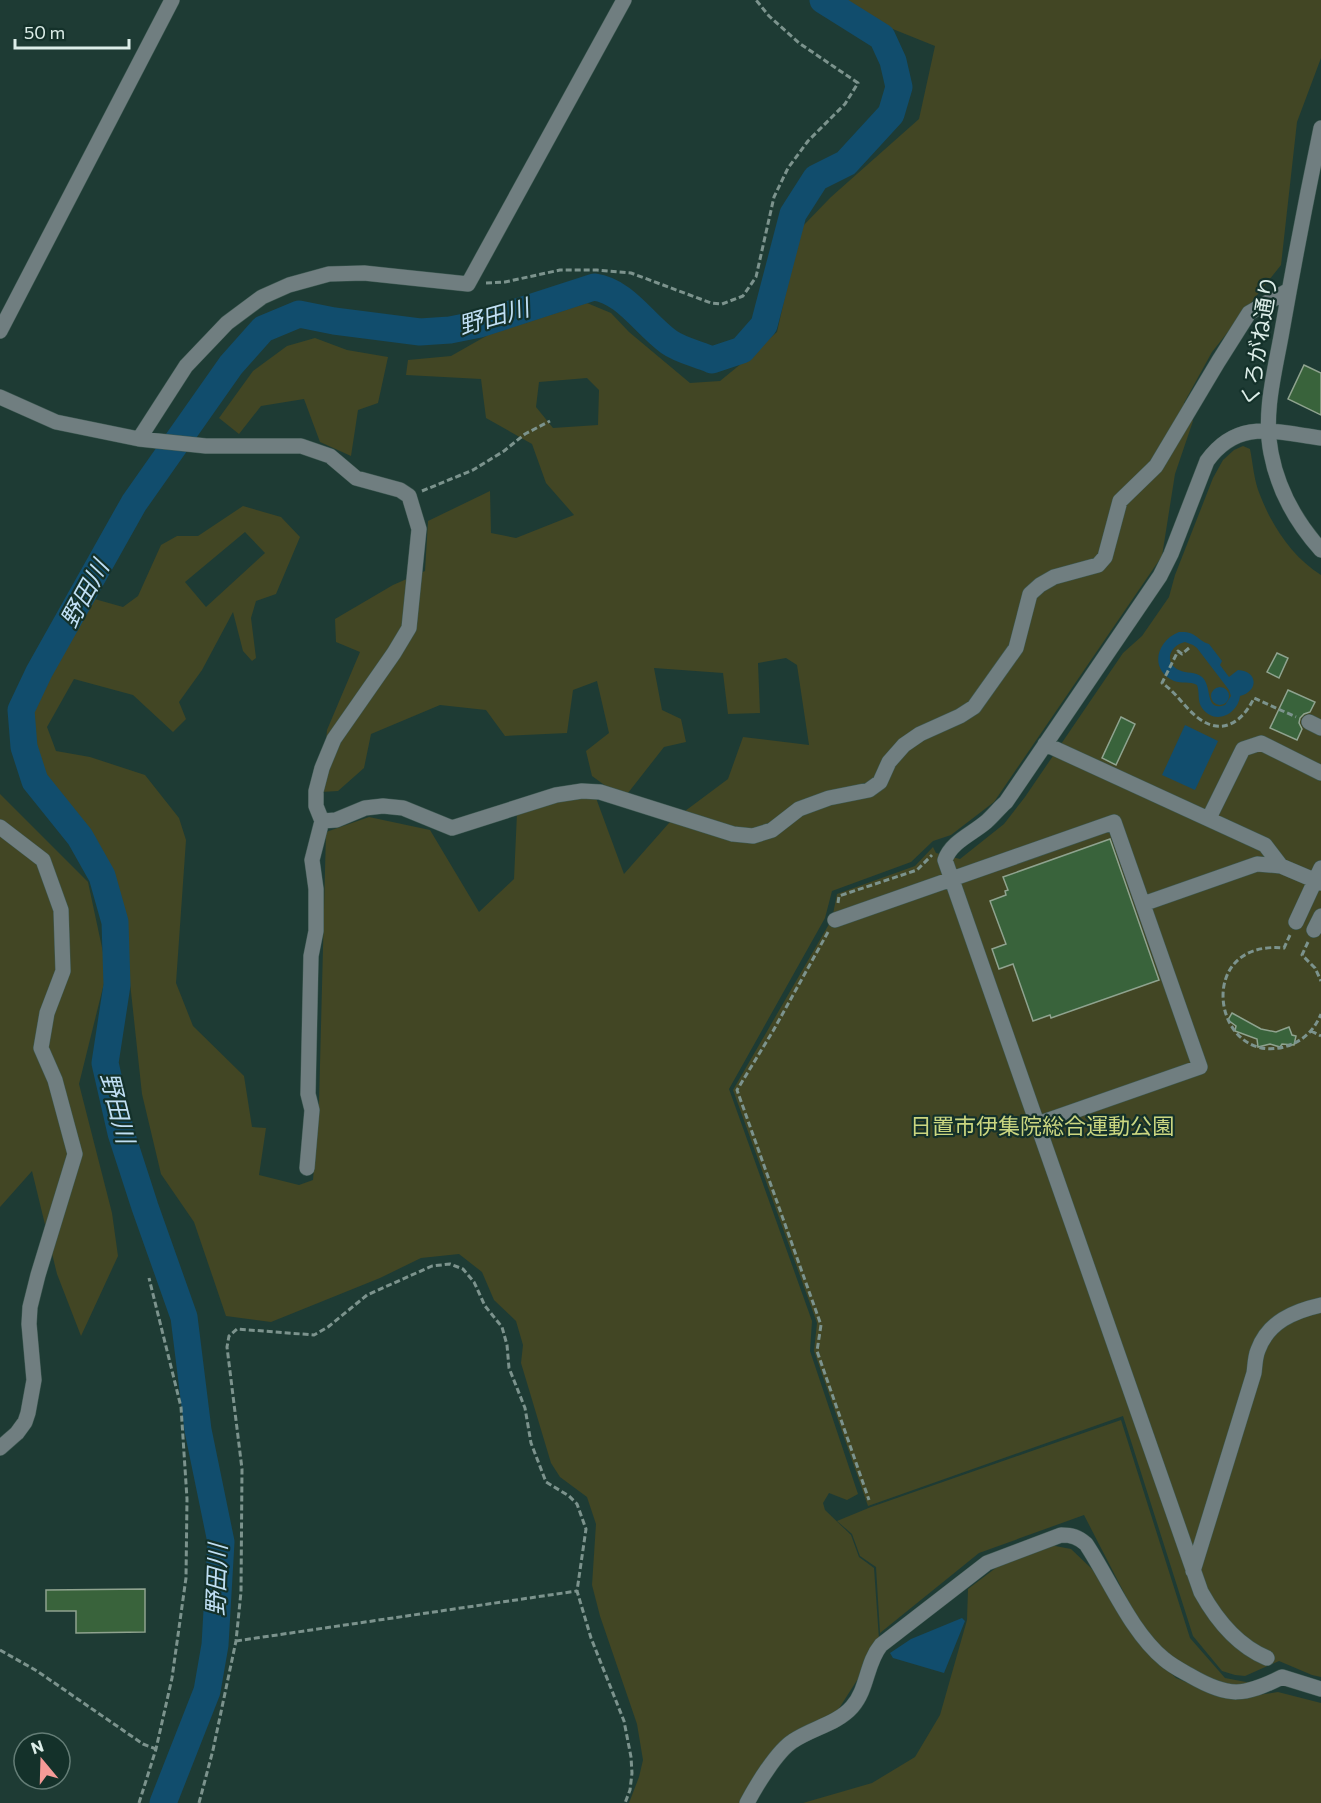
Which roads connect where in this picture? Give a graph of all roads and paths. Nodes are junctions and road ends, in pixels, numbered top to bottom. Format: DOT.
graph roads {
  1 [pos="172,0"];
  2 [pos="624,0"];
  3 [pos="756,0"];
  4 [pos="1321,128"];
  5 [pos="468,284"];
  6 [pos="1289,290"];
  7 [pos="0,331"];
  8 [pos="0,397"];
  9 [pos="550,421"];
  10 [pos="1268,432"];
  11 [pos="1321,438"];
  12 [pos="145,440"];
  13 [pos="409,496"];
  14 [pos="1321,550"];
  15 [pos="1189,648"];
  16 [pos="1315,725"];
  17 [pos="1045,744"];
  18 [pos="1321,773"];
  19 [pos="1209,818"];
  20 [pos="322,821"];
  21 [pos="0,827"];
  22 [pos="946,858"];
  23 [pos="1281,866"];
  24 [pos="1319,877"];
  25 [pos="951,879"];
  26 [pos="1143,904"];
  27 [pos="835,920"];
  28 [pos="1296,922"];
  29 [pos="1318,923"];
  30 [pos="1321,981"];
  31 [pos="1321,1014"];
  32 [pos="1311,1031"];
  33 [pos="1321,1036"];
  34 [pos="1037,1124"];
  35 [pos="308,1168"];
  36 [pos="149,1278"];
  37 [pos="1321,1305"];
  38 [pos="0,1448"];
  39 [pos="869,1500"];
  40 [pos="1193,1570"];
  41 [pos="577,1591"];
  42 [pos="236,1641"];
  43 [pos="0,1650"];
  44 [pos="1267,1658"];
  45 [pos="1321,1689"];
  46 [pos="156,1749"];
  47 [pos="139,1803"];
  48 [pos="199,1803"];
  49 [pos="625,1803"];
  50 [pos="747,1803"];
  1 -- 7 [label="street"];
  2 -- 5 [label="street"];
  3 -- 5 [label="path"];
  4 -- 6 [label="street, くろがね通り"];
  5 -- 12 [label="street"];
  6 -- 10 [label="street, くろがね通り"];
  6 -- 20 [label="street"];
  8 -- 12 [label="street"];
  9 -- 13 [label="path"];
  10 -- 11 [label="street"];
  10 -- 14 [label="street, くろがね通り"];
  10 -- 17 [label="street"];
  12 -- 13 [label="street"];
  13 -- 20 [label="street"];
  15 -- 16 [label="path"];
  17 -- 19 [label="street"];
  17 -- 22 [label="street"];
  18 -- 19 [label="street"];
  19 -- 23 [label="street"];
  20 -- 35 [label="street"];
  21 -- 38 [label="street"];
  22 -- 25 [label="street"];
  22 -- 27 [label="path"];
  23 -- 24 [label="street"];
  23 -- 26 [label="street"];
  24 -- 28 [label="street"];
  25 -- 26 [label="street"];
  25 -- 27 [label="street"];
  25 -- 34 [label="street"];
  26 -- 34 [label="street"];
  27 -- 39 [label="path"];
  28 -- 32 [label="path"];
  29 -- 30 [label="path"];
  31 -- 32 [label="path"];
  32 -- 33 [label="path"];
  34 -- 40 [label="street"];
  36 -- 46 [label="path"];
  37 -- 40 [label="street"];
  40 -- 44 [label="street"];
  41 -- 42 [label="path"];
  41 -- 42 [label="path"];
  41 -- 49 [label="path"];
  42 -- 48 [label="path"];
  43 -- 46 [label="path"];
  45 -- 50 [label="street"];
  46 -- 47 [label="path"];
}
